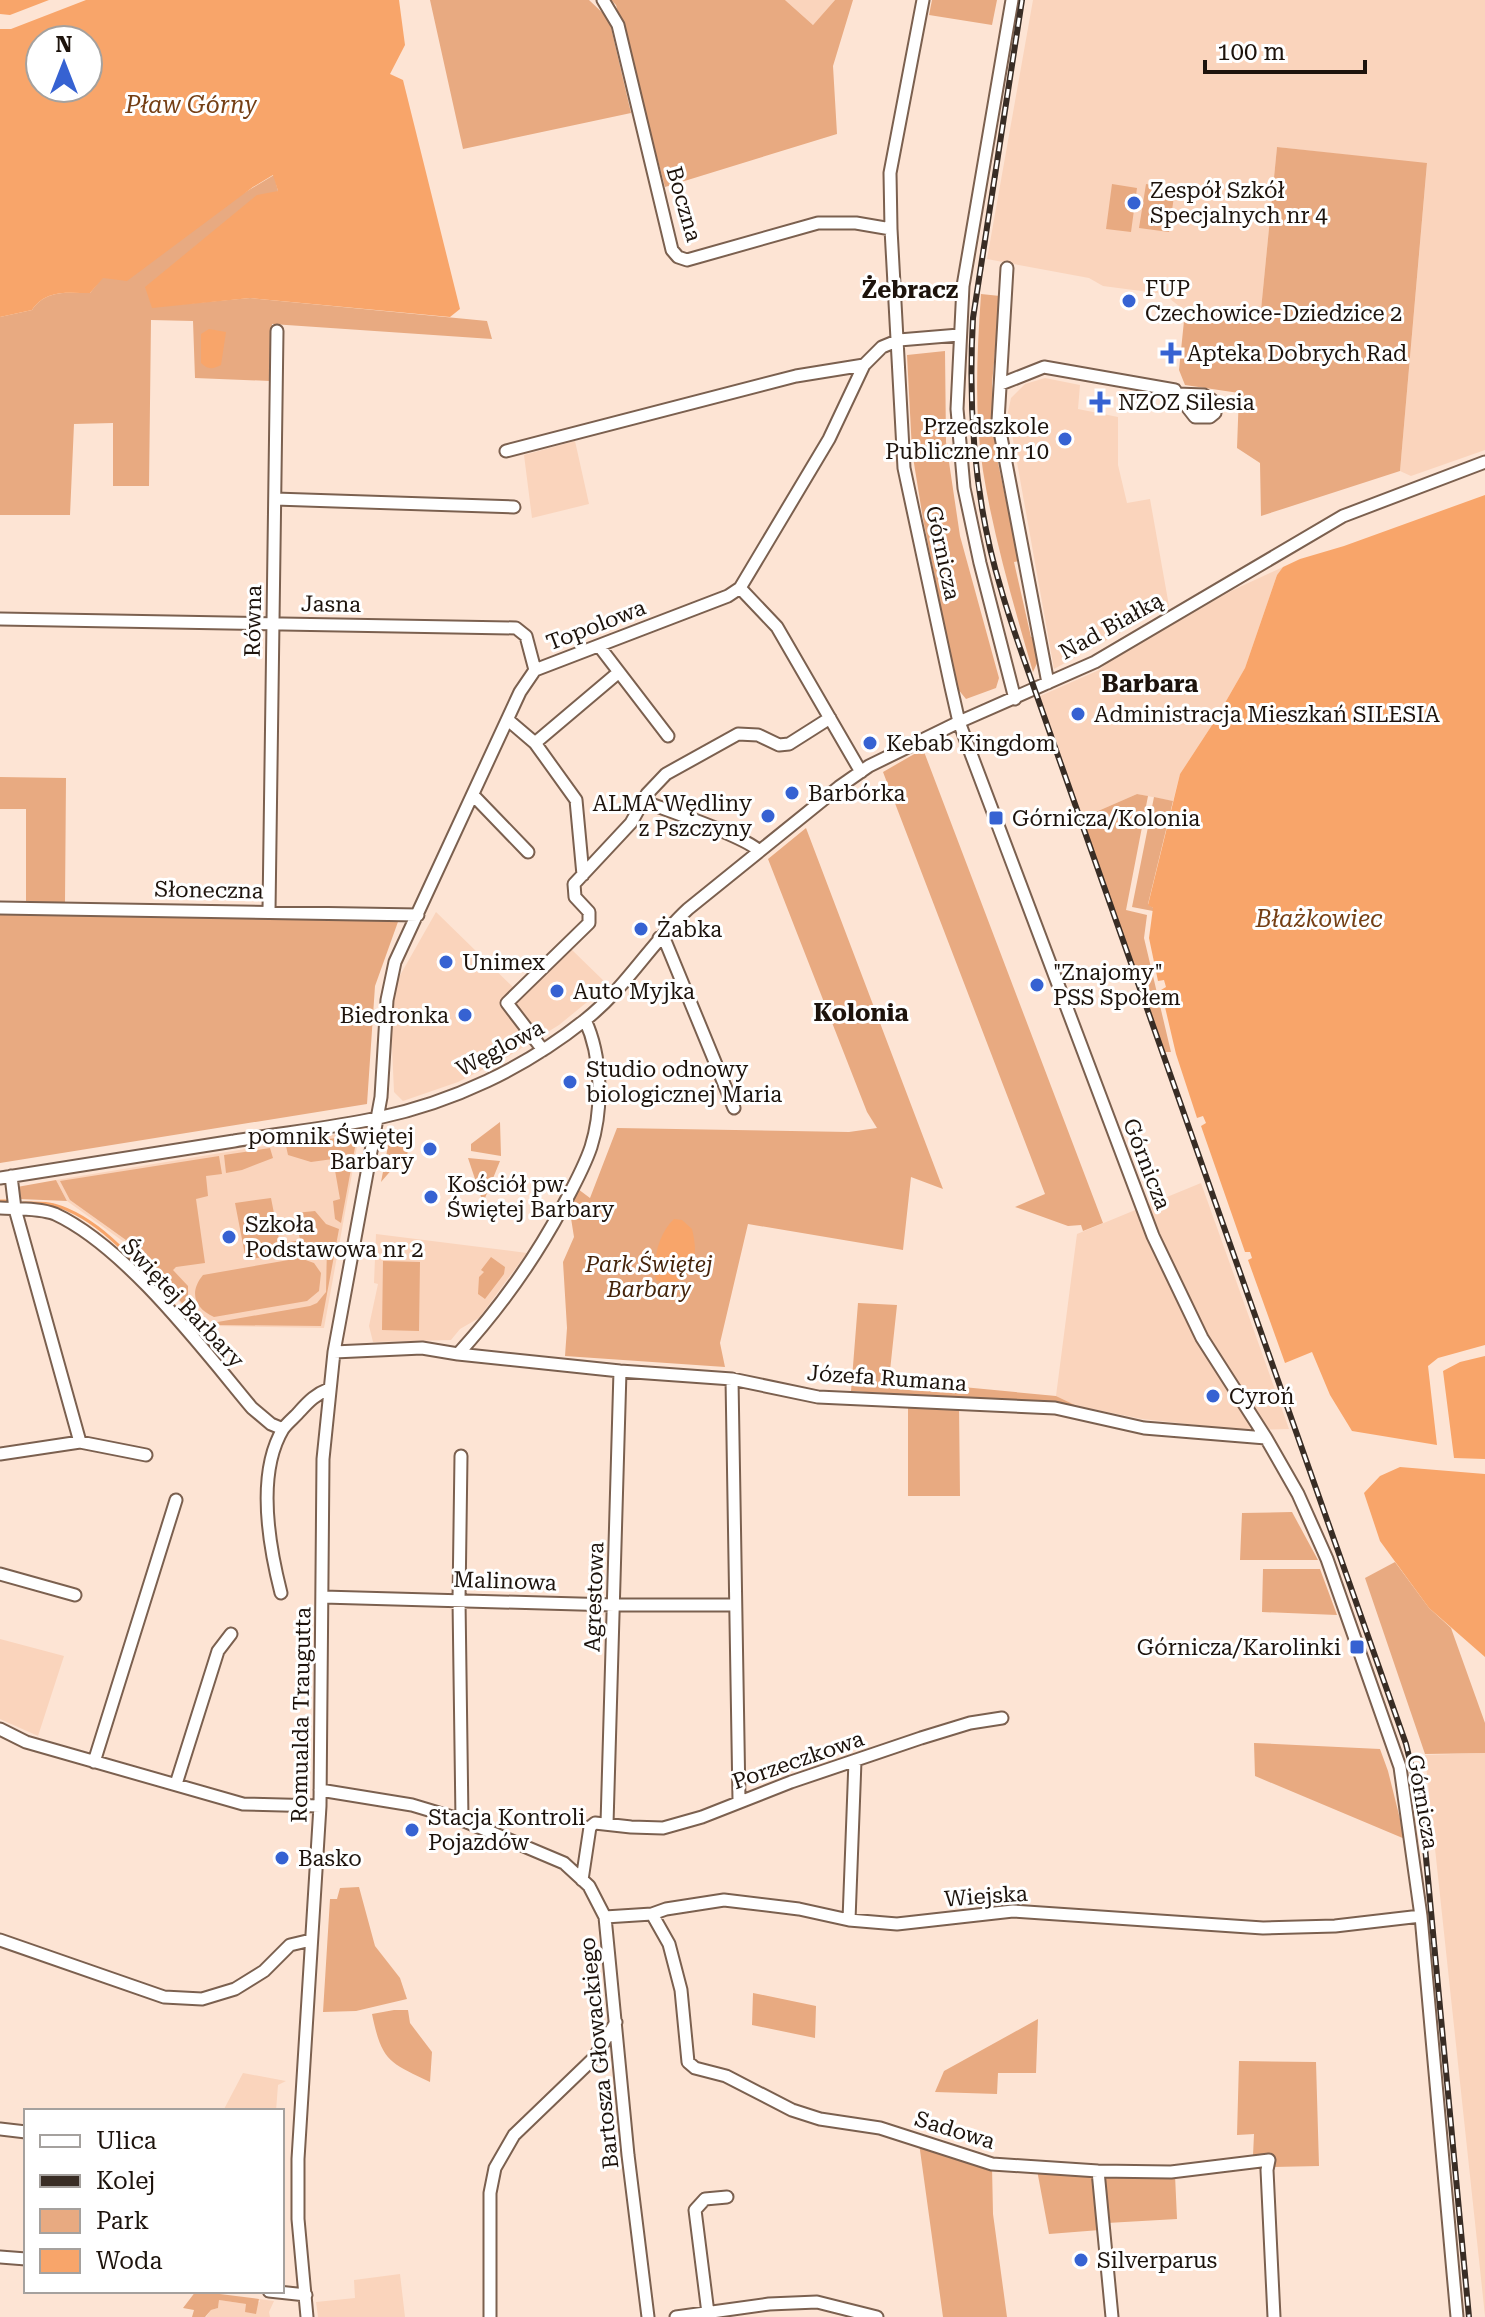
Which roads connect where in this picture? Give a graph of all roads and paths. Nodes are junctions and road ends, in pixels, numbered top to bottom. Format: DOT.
graph roads {
  1 [pos="603,0"];
  2 [pos="923,0"];
  3 [pos="1012,0"];
  4 [pos="891,229"];
  5 [pos="1007,268"];
  6 [pos="277,331"];
  7 [pos="959,335"];
  8 [pos="899,340"];
  9 [pos="864,365"];
  10 [pos="1001,384"];
  11 [pos="1177,394"];
  12 [pos="506,451"];
  13 [pos="1485,462"];
  14 [pos="275,499"];
  15 [pos="514,507"];
  16 [pos="740,588"];
  17 [pos="0,619"];
  18 [pos="272,624"];
  19 [pos="599,646"];
  20 [pos="535,670"];
  21 [pos="619,672"];
  22 [pos="1048,683"];
  23 [pos="1015,699"];
  24 [pos="830,718"];
  25 [pos="508,720"];
  26 [pos="959,722"];
  27 [pos="668,736"];
  28 [pos="535,743"];
  29 [pos="861,772"];
  30 [pos="473,795"];
  31 [pos="643,801"];
  32 [pos="759,851"];
  33 [pos="528,852"];
  34 [pos="583,875"];
  35 [pos="0,908"];
  36 [pos="269,911"];
  37 [pos="418,915"];
  38 [pos="659,938"];
  39 [pos="585,1020"];
  40 [pos="543,1050"];
  41 [pos="734,1108"];
  42 [pos="378,1118"];
  43 [pos="5,1177"];
  44 [pos="0,1208"];
  45 [pos="15,1209"];
  46 [pos="334,1352"];
  47 [pos="458,1354"];
  48 [pos="620,1371"];
  49 [pos="732,1379"];
  50 [pos="329,1389"];
  51 [pos="283,1429"];
  52 [pos="1266,1438"];
  53 [pos="80,1442"];
  54 [pos="0,1454"];
  55 [pos="146,1455"];
  56 [pos="461,1456"];
  57 [pos="176,1500"];
  58 [pos="0,1574"];
  59 [pos="281,1593"];
  60 [pos="75,1595"];
  61 [pos="323,1597"];
  62 [pos="459,1600"];
  63 [pos="614,1605"];
  64 [pos="734,1605"];
  65 [pos="231,1634"];
  66 [pos="1002,1718"];
  67 [pos="0,1729"];
  68 [pos="855,1761"];
  69 [pos="94,1762"];
  70 [pos="176,1784"];
  71 [pos="320,1790"];
  72 [pos="739,1800"];
  73 [pos="320,1806"];
  74 [pos="462,1820"];
  75 [pos="607,1824"];
  76 [pos="582,1880"];
  77 [pos="652,1914"];
  78 [pos="1421,1916"];
  79 [pos="605,1917"];
  80 [pos="849,1920"];
  81 [pos="0,1940"];
  82 [pos="311,1940"];
  83 [pos="616,2021"];
  84 [pos="0,2129"];
  85 [pos="24,2132"];
  86 [pos="1098,2171"];
  87 [pos="727,2197"];
  88 [pos="0,2257"];
  89 [pos="24,2259"];
  90 [pos="284,2293"];
  91 [pos="306,2295"];
  92 [pos="781,2303"];
  93 [pos="708,2313"];
  94 [pos="307,2317"];
  95 [pos="490,2317"];
  96 [pos="648,2317"];
  97 [pos="676,2317"];
  98 [pos="783,2317"];
  99 [pos="877,2317"];
  100 [pos="1112,2317"];
  101 [pos="1274,2317"];
  102 [pos="1457,2317"];
  1 -- 4 [label="street, Boczna"];
  2 -- 4 [label="street, Górnicza"];
  3 -- 7 [label="street, Górnicza"];
  4 -- 8 [label="street, Górnicza"];
  5 -- 10 [label="street, Nad Białką"];
  6 -- 14 [label="street, Równa"];
  7 -- 8 [label="street"];
  7 -- 23 [label="street, Górnicza"];
  8 -- 9 [label="street"];
  8 -- 26 [label="street, Górnicza"];
  9 -- 12 [label="street"];
  9 -- 16 [label="street"];
  10 -- 11 [label="street"];
  10 -- 22 [label="street, Nad Białką"];
  13 -- 22 [label="street, Nad Białką"];
  14 -- 15 [label="street"];
  14 -- 18 [label="street, Równa"];
  16 -- 19 [label="street, Topolowa"];
  16 -- 24 [label="street"];
  17 -- 18 [label="street, Jasna"];
  18 -- 20 [label="street, Jasna"];
  18 -- 36 [label="street, Równa"];
  19 -- 20 [label="street, Topolowa"];
  19 -- 21 [label="street"];
  20 -- 25 [label="street, Topolowa"];
  21 -- 27 [label="street"];
  21 -- 28 [label="street"];
  22 -- 23 [label="street, Węglowa"];
  23 -- 26 [label="street, Węglowa"];
  24 -- 29 [label="street"];
  24 -- 31 [label="street"];
  25 -- 28 [label="street"];
  25 -- 30 [label="street, Topolowa"];
  26 -- 29 [label="street, Węglowa"];
  26 -- 52 [label="street, Górnicza"];
  28 -- 34 [label="street"];
  29 -- 32 [label="street, Węglowa"];
  30 -- 33 [label="street"];
  30 -- 37 [label="street, Topolowa"];
  31 -- 32 [label="street"];
  31 -- 34 [label="street"];
  32 -- 38 [label="street, Węglowa"];
  34 -- 40 [label="street"];
  35 -- 36 [label="street, Słoneczna"];
  36 -- 37 [label="street, Słoneczna"];
  37 -- 42 [label="street, Topolowa"];
  38 -- 39 [label="street, Węglowa"];
  38 -- 41 [label="street"];
  39 -- 40 [label="street, Węglowa"];
  39 -- 47 [label="street"];
  40 -- 42 [label="street, Węglowa"];
  42 -- 43 [label="street, Węglowa"];
  42 -- 46 [label="street, Romualda Traugutta"];
  43 -- 45 [label="street"];
  44 -- 45 [label="street, Świętej Barbary"];
  45 -- 51 [label="street, Świętej Barbary"];
  45 -- 53 [label="street"];
  46 -- 47 [label="street, Józefa Rumana"];
  46 -- 50 [label="street, Romualda Traugutta"];
  47 -- 48 [label="street, Józefa Rumana"];
  48 -- 49 [label="street, Józefa Rumana"];
  48 -- 63 [label="street, Agrestowa"];
  49 -- 52 [label="street, Józefa Rumana"];
  49 -- 64 [label="street"];
  50 -- 51 [label="street"];
  50 -- 61 [label="street, Romualda Traugutta"];
  51 -- 59 [label="street"];
  52 -- 78 [label="street, Górnicza"];
  53 -- 54 [label="street"];
  53 -- 55 [label="street"];
  56 -- 62 [label="street"];
  57 -- 69 [label="street"];
  58 -- 60 [label="street"];
  61 -- 62 [label="street, Malinowa"];
  61 -- 71 [label="street, Romualda Traugutta"];
  62 -- 63 [label="street, Malinowa"];
  62 -- 74 [label="street"];
  63 -- 64 [label="street, Malinowa"];
  63 -- 75 [label="street, Agrestowa"];
  64 -- 72 [label="street"];
  65 -- 70 [label="street"];
  66 -- 68 [label="street, Porzeczkowa"];
  67 -- 69 [label="street"];
  68 -- 72 [label="street, Porzeczkowa"];
  68 -- 80 [label="street"];
  69 -- 70 [label="street"];
  70 -- 73 [label="street"];
  71 -- 73 [label="street, Romualda Traugutta"];
  71 -- 74 [label="street, Bartosza Głowackiego"];
  72 -- 75 [label="street, Porzeczkowa"];
  73 -- 82 [label="street, Romualda Traugutta"];
  74 -- 76 [label="street, Bartosza Głowackiego"];
  75 -- 76 [label="street"];
  76 -- 79 [label="street, Bartosza Głowackiego"];
  77 -- 79 [label="street, Wiejska"];
  77 -- 80 [label="street, Wiejska"];
  77 -- 86 [label="street, Sadowa"];
  78 -- 80 [label="street, Wiejska"];
  78 -- 102 [label="street, Górnicza"];
  79 -- 83 [label="street, Bartosza Głowackiego"];
  81 -- 82 [label="street"];
  82 -- 91 [label="street, Romualda Traugutta"];
  83 -- 95 [label="street"];
  83 -- 96 [label="street, Bartosza Głowackiego"];
  84 -- 85 [label="street"];
  86 -- 100 [label="street"];
  86 -- 101 [label="street, Sadowa"];
  87 -- 93 [label="street"];
  88 -- 89 [label="street"];
  90 -- 91 [label="street"];
  91 -- 94 [label="street, Romualda Traugutta"];
  92 -- 93 [label="street"];
  92 -- 98 [label="street"];
  92 -- 99 [label="street"];
  93 -- 97 [label="street"];
}
